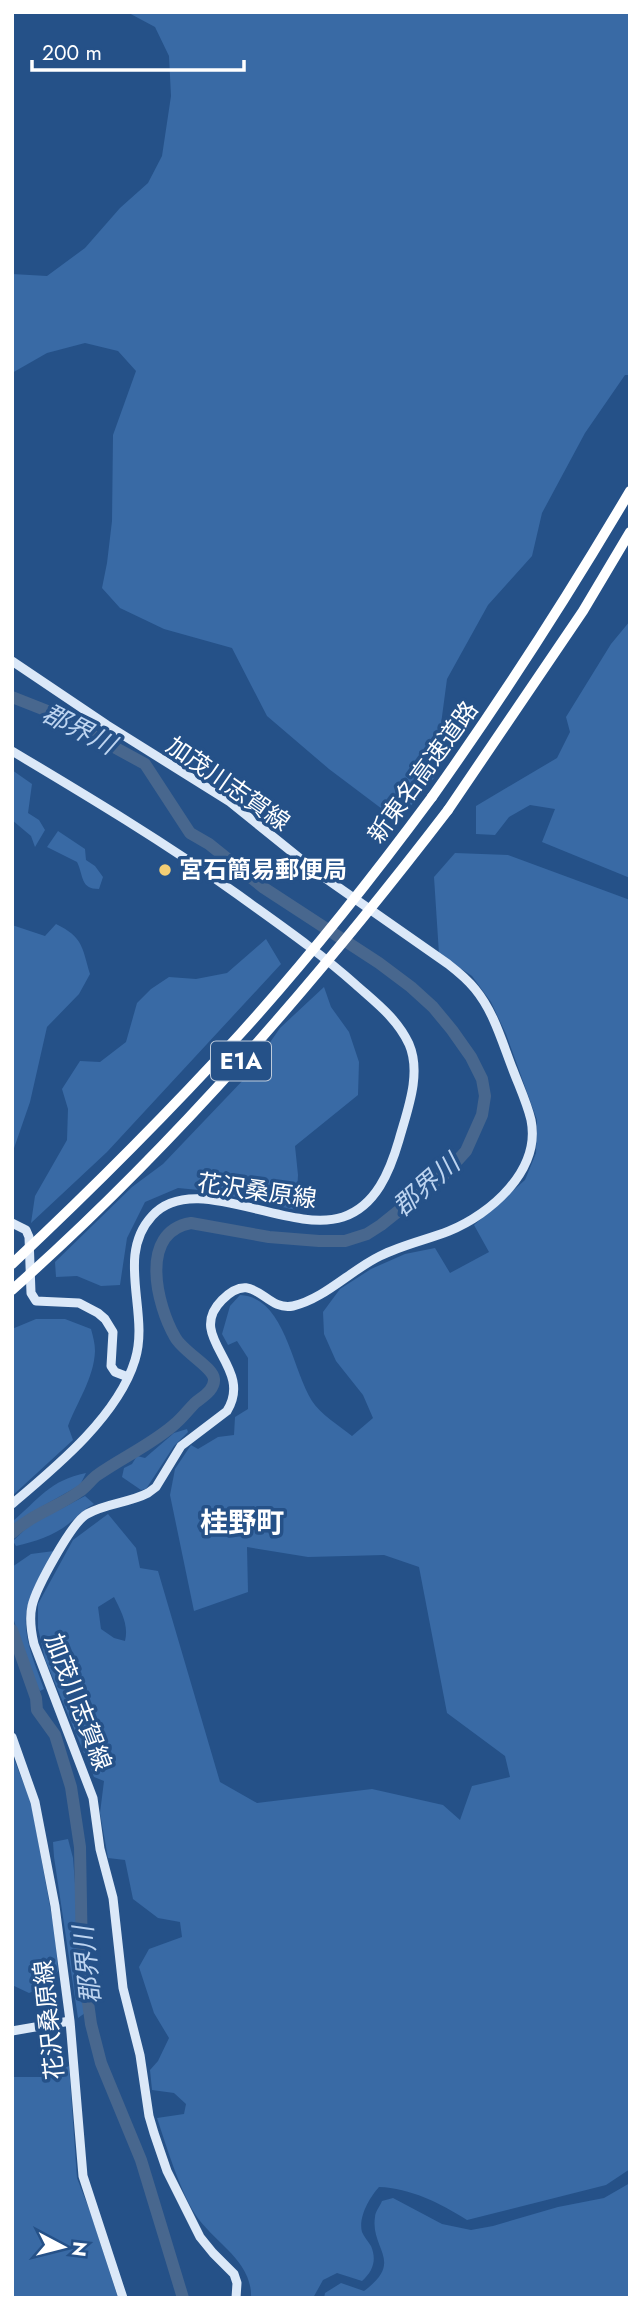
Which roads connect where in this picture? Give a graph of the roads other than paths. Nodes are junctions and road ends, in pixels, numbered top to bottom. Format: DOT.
graph roads {
  1 [pos="630,491"];
  2 [pos="630,532"];
  3 [pos="12,661"];
  4 [pos="12,751"];
  5 [pos="12,1223"];
  6 [pos="12,1264"];
  7 [pos="12,1290"];
  8 [pos="128,1377"];
  9 [pos="12,1504"];
  10 [pos="12,1737"];
  11 [pos="69,2021"];
  12 [pos="12,2031"];
  13 [pos="123,2298"];
  14 [pos="236,2298"];
  1 -- 6 [label="highway, 新東名高速道路 / E1A, bridge"];
  2 -- 7 [label="highway, 新東名高速道路 / E1A, bridge"];
  3 -- 14 [label="main road, 加茂川志賀線"];
  4 -- 8 [label="main road, 花沢桑原線"];
  5 -- 8 [label="main road"];
  8 -- 9 [label="main road, 花沢桑原線"];
  10 -- 11 [label="main road, 花沢桑原線"];
  11 -- 12 [label="main road"];
  11 -- 13 [label="main road, 花沢桑原線"];
}
